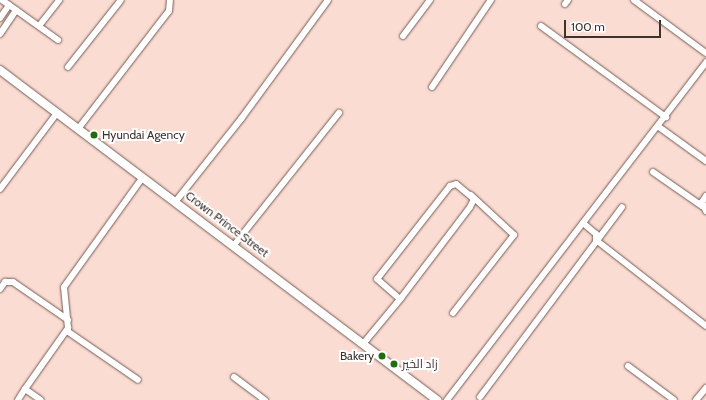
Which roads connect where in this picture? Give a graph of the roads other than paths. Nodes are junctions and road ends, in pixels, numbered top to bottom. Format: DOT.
graph roads {
  1 [pos="2,0"];
  2 [pos="59,0"];
  3 [pos="120,0"];
  4 [pos="170,0"];
  5 [pos="328,0"];
  6 [pos="430,0"];
  7 [pos="491,0"];
  8 [pos="634,0"];
  9 [pos="9,5"];
  10 [pos="16,10"];
  11 [pos="0,18"];
  12 [pos="39,26"];
  13 [pos="541,26"];
  14 [pos="0,34"];
  15 [pos="403,36"];
  16 [pos="58,40"];
  17 [pos="706,53"];
  18 [pos="706,62"];
  19 [pos="68,67"];
  20 [pos="0,70"];
  21 [pos="432,87"];
  22 [pos="57,113"];
  23 [pos="339,113"];
  24 [pos="666,117"];
  25 [pos="659,127"];
  26 [pos="78,129"];
  27 [pos="706,161"];
  28 [pos="653,172"];
  29 [pos="143,177"];
  30 [pos="0,189"];
  31 [pos="467,192"];
  32 [pos="706,196"];
  33 [pos="176,201"];
  34 [pos="622,207"];
  35 [pos="704,208"];
  36 [pos="583,223"];
  37 [pos="596,240"];
  38 [pos="234,245"];
  39 [pos="0,289"];
  40 [pos="400,299"];
  41 [pos="453,313"];
  42 [pos="68,320"];
  43 [pos="706,326"];
  44 [pos="67,331"];
  45 [pos="363,344"];
  46 [pos="628,366"];
  47 [pos="234,378"];
  48 [pos="138,380"];
  49 [pos="706,388"];
  50 [pos="25,389"];
  51 [pos="480,397"];
  52 [pos="18,400"];
  53 [pos="41,400"];
  54 [pos="265,400"];
  55 [pos="437,400"];
  56 [pos="447,400"];
  57 [pos="674,400"];
  58 [pos="696,400"];
  1 -- 9 [label="street"];
  2 -- 12 [label="street"];
  3 -- 19 [label="street"];
  4 -- 26 [label="street"];
  5 -- 33 [label="street"];
  6 -- 15 [label="street"];
  7 -- 21 [label="street"];
  8 -- 17 [label="street"];
  9 -- 10 [label="street"];
  9 -- 11 [label="street"];
  10 -- 12 [label="street"];
  10 -- 14 [label="street"];
  12 -- 16 [label="street"];
  13 -- 24 [label="street"];
  18 -- 24 [label="street"];
  20 -- 22 [label="main road, Crown Prince Street"];
  22 -- 26 [label="main road, Crown Prince Street"];
  22 -- 30 [label="street"];
  23 -- 38 [label="street"];
  24 -- 25 [label="street"];
  25 -- 27 [label="street"];
  25 -- 36 [label="street"];
  26 -- 29 [label="main road, Crown Prince Street"];
  28 -- 35 [label="street"];
  29 -- 33 [label="main road, Crown Prince Street"];
  29 -- 42 [label="street"];
  31 -- 40 [label="street"];
  31 -- 40 [label="street"];
  31 -- 41 [label="street"];
  32 -- 35 [label="street"];
  33 -- 38 [label="main road, Crown Prince Street"];
  34 -- 37 [label="street"];
  36 -- 37 [label="street"];
  36 -- 56 [label="street"];
  37 -- 43 [label="street"];
  37 -- 51 [label="street"];
  38 -- 45 [label="main road, Crown Prince Street"];
  39 -- 42 [label="street"];
  40 -- 45 [label="street"];
  42 -- 44 [label="street"];
  44 -- 48 [label="street"];
  44 -- 50 [label="street"];
  45 -- 55 [label="main road, Crown Prince Street"];
  46 -- 57 [label="street"];
  47 -- 54 [label="street"];
  49 -- 58 [label="street"];
  50 -- 52 [label="street"];
  50 -- 53 [label="street"];
}
